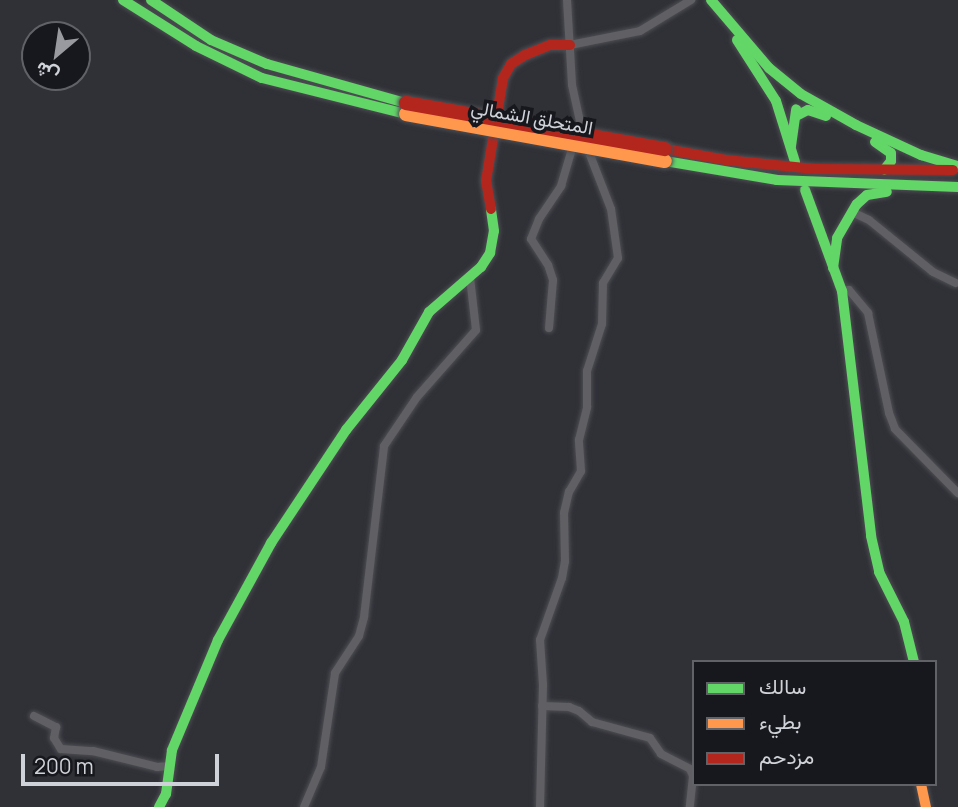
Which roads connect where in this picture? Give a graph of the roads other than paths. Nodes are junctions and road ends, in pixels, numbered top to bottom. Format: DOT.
graph roads {
  1 [pos="123,0"];
  2 [pos="151,0"];
  3 [pos="567,0"];
  4 [pos="691,0"];
  5 [pos="704,0"];
  6 [pos="711,0"];
  7 [pos="570,45"];
  8 [pos="759,70"];
  9 [pos="797,94"];
  10 [pos="406,108"];
  11 [pos="816,112"];
  12 [pos="796,116"];
  13 [pos="580,125"];
  14 [pos="785,127"];
  15 [pos="791,146"];
  16 [pos="665,155"];
  17 [pos="795,162"];
  18 [pos="958,168"];
  19 [pos="884,170"];
  20 [pos="821,183"];
  21 [pos="951,186"];
  22 [pos="805,190"];
  23 [pos="854,208"];
  24 [pos="830,244"];
  25 [pos="470,277"];
  26 [pos="956,283"];
  27 [pos="842,291"];
  28 [pos="549,328"];
  29 [pos="958,493"];
  30 [pos="914,660"];
  31 [pos="542,706"];
  32 [pos="34,716"];
  33 [pos="170,766"];
  34 [pos="692,774"];
  35 [pos="692,786"];
  36 [pos="921,786"];
  37 [pos="159,807"];
  38 [pos="304,807"];
  39 [pos="540,807"];
  40 [pos="690,807"];
  41 [pos="926,807"];
  1 -- 10 [label="main road, المتحلق الشمالي"];
  2 -- 10 [label="main road, المتحلق الشمالي"];
  3 -- 7 [label="street"];
  4 -- 7 [label="street"];
  5 -- 8 [label="main road"];
  6 -- 9 [label="main road"];
  7 -- 13 [label="street"];
  7 -- 25 [label="main road"];
  8 -- 9 [label="main road"];
  8 -- 14 [label="main road"];
  9 -- 11 [label="main road"];
  9 -- 12 [label="main road"];
  9 -- 14 [label="main road"];
  9 -- 18 [label="main road"];
  10 -- 16 [label="main road, المتحلق الشمالي, bridge"];
  11 -- 12 [label="main road"];
  11 -- 19 [label="main road"];
  12 -- 15 [label="main road"];
  13 -- 28 [label="street"];
  13 -- 31 [label="street"];
  14 -- 15 [label="main road"];
  15 -- 17 [label="main road"];
  16 -- 19 [label="main road, المتحلق الشمالي"];
  16 -- 20 [label="main road, المتحلق الشمالي"];
  18 -- 19 [label="main road, المتحلق الشمالي"];
  20 -- 21 [label="main road, المتحلق الشمالي"];
  20 -- 23 [label="main road"];
  21 -- 23 [label="main road"];
  22 -- 24 [label="main road"];
  23 -- 24 [label="main road"];
  23 -- 26 [label="street"];
  24 -- 27 [label="main road"];
  25 -- 33 [label="main road"];
  25 -- 38 [label="street"];
  27 -- 29 [label="street"];
  27 -- 30 [label="main road"];
  31 -- 34 [label="street"];
  31 -- 39 [label="street"];
  32 -- 33 [label="street"];
  33 -- 37 [label="main road"];
  35 -- 40 [label="street"];
  36 -- 41 [label="main road"];
}
